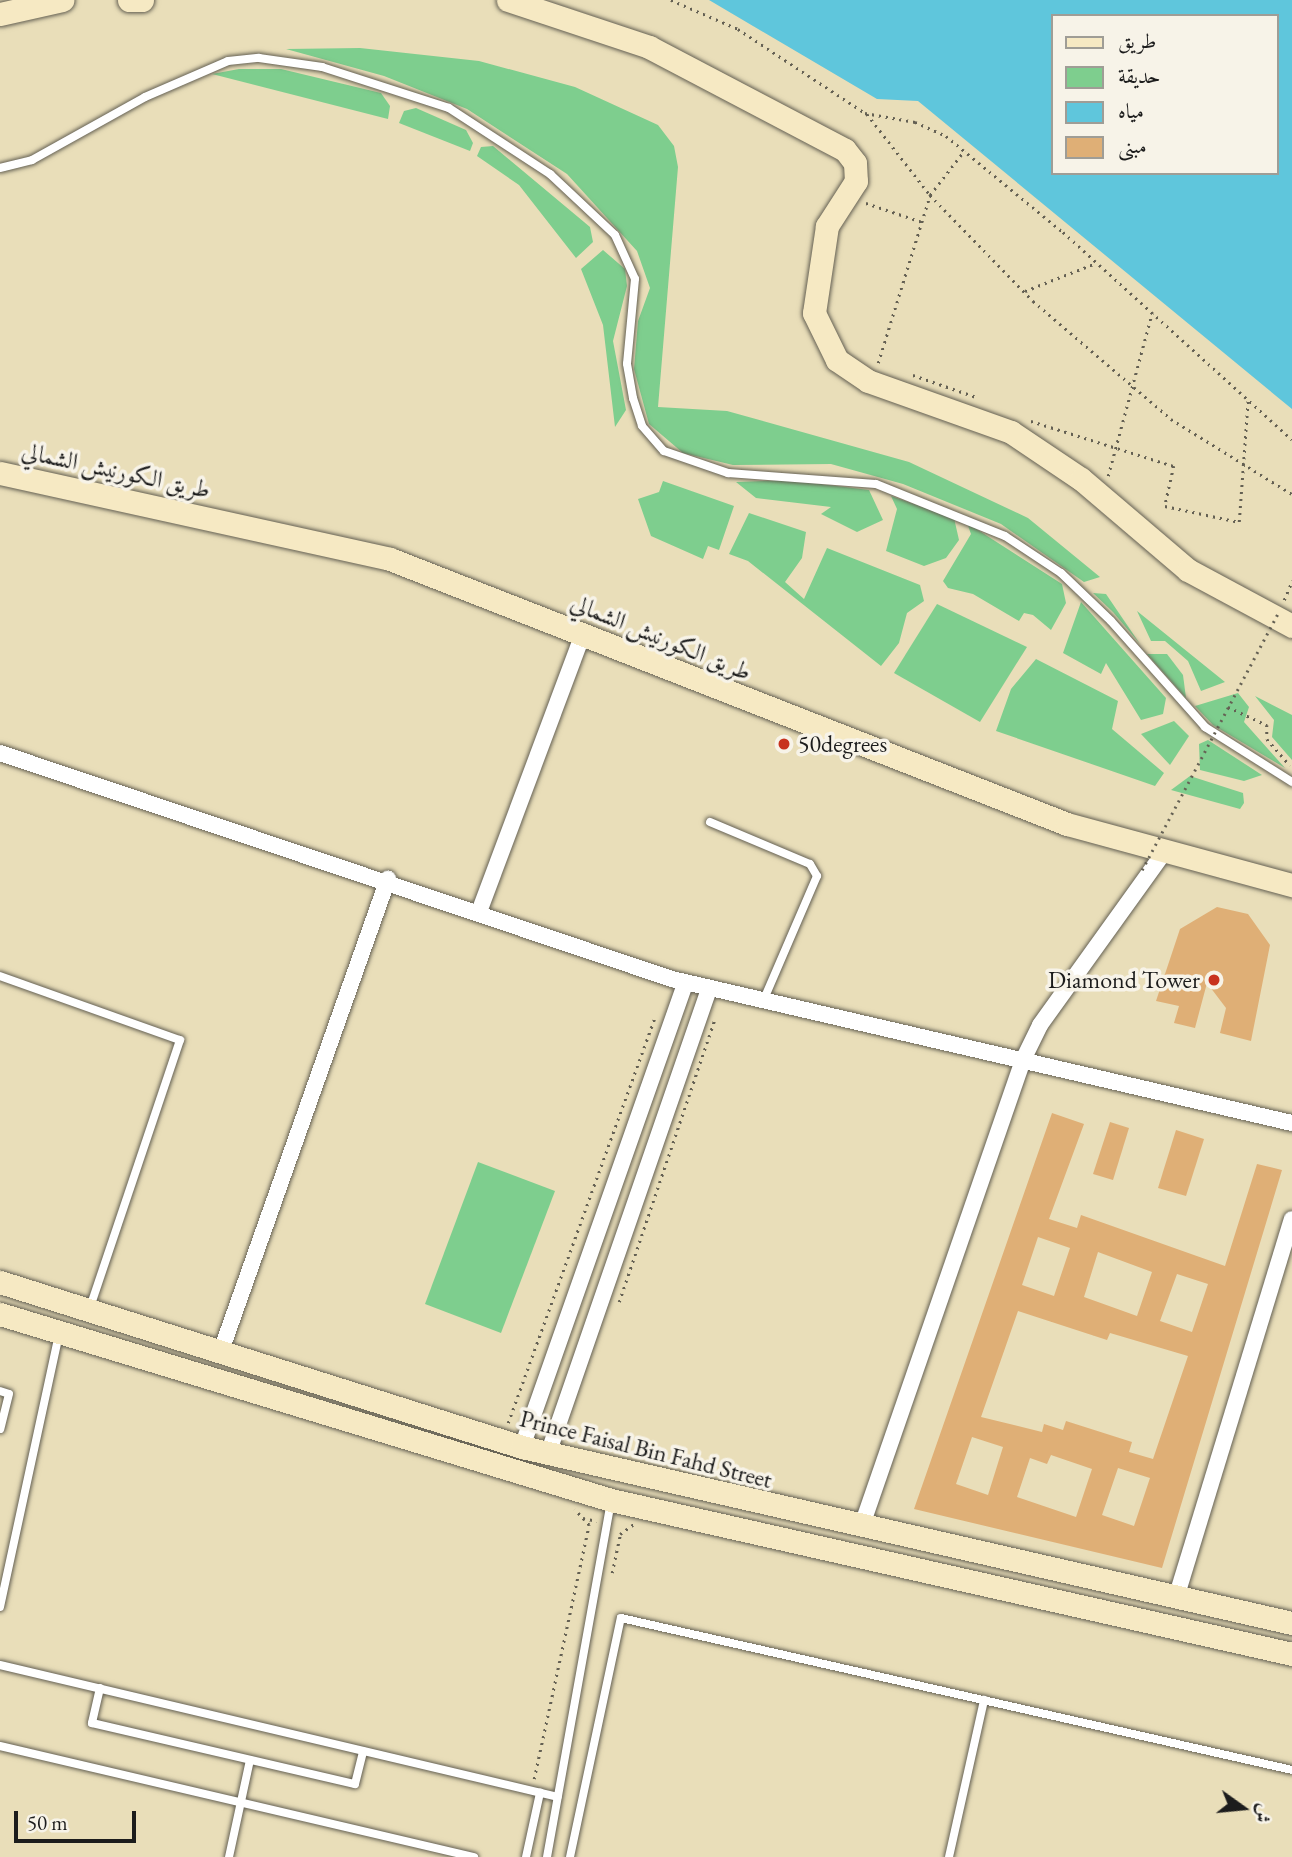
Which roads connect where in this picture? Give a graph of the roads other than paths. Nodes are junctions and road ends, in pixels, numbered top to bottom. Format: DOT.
graph roads {
  1 [pos="62,0"];
  2 [pos="130,0"];
  3 [pos="142,0"];
  4 [pos="508,0"];
  5 [pos="0,14"];
  6 [pos="0,167"];
  7 [pos="0,473"];
  8 [pos="1286,618"];
  9 [pos="583,634"];
  10 [pos="0,753"];
  11 [pos="1292,782"];
  12 [pos="710,822"];
  13 [pos="1162,855"];
  14 [pos="388,879"];
  15 [pos="1292,885"];
  16 [pos="479,912"];
  17 [pos="0,976"];
  18 [pos="685,983"];
  19 [pos="709,989"];
  20 [pos="764,999"];
  21 [pos="1023,1060"];
  22 [pos="1292,1123"];
  23 [pos="1292,1219"];
  24 [pos="0,1282"];
  25 [pos="89,1310"];
  26 [pos="0,1314"];
  27 [pos="59,1333"];
  28 [pos="221,1351"];
  29 [pos="0,1391"];
  30 [pos="0,1429"];
  31 [pos="522,1447"];
  32 [pos="548,1454"];
  33 [pos="611,1500"];
  34 [pos="861,1528"];
  35 [pos="1176,1598"];
  36 [pos="0,1607"];
  37 [pos="1292,1623"];
  38 [pos="1292,1654"];
  39 [pos="0,1665"];
  40 [pos="100,1688"];
  41 [pos="984,1700"];
  42 [pos="0,1746"];
  43 [pos="363,1751"];
  44 [pos="250,1760"];
  45 [pos="1292,1770"];
  46 [pos="536,1792"];
  47 [pos="558,1797"];
  48 [pos="242,1802"];
  49 [pos="229,1857"];
  50 [pos="474,1857"];
  51 [pos="526,1857"];
  52 [pos="547,1857"];
  53 [pos="570,1857"];
  54 [pos="949,1857"];
  1 -- 5 [label="main road"];
  2 -- 3 [label="main road"];
  4 -- 8 [label="main road"];
  6 -- 11 [label="lane"];
  7 -- 9 [label="main road, طريق الكورنيش الشمالي"];
  9 -- 13 [label="main road, طريق الكورنيش الشمالي"];
  9 -- 16 [label="street"];
  10 -- 14 [label="street"];
  12 -- 20 [label="lane"];
  13 -- 15 [label="main road, طريق الكورنيش الشمالي"];
  13 -- 21 [label="street"];
  14 -- 16 [label="street"];
  14 -- 28 [label="street"];
  16 -- 18 [label="street"];
  17 -- 25 [label="lane"];
  18 -- 19 [label="street"];
  18 -- 31 [label="street"];
  19 -- 20 [label="street"];
  19 -- 32 [label="street"];
  20 -- 21 [label="street"];
  21 -- 22 [label="street"];
  21 -- 34 [label="street"];
  23 -- 35 [label="street"];
  24 -- 25 [label="main road, Prince Faisal Bin Fahd Street"];
  25 -- 28 [label="main road, Prince Faisal Bin Fahd Street"];
  26 -- 27 [label="main road"];
  27 -- 33 [label="main road"];
  27 -- 36 [label="lane"];
  28 -- 31 [label="main road, Prince Faisal Bin Fahd Street"];
  29 -- 30 [label="lane"];
  31 -- 32 [label="main road, Prince Faisal Bin Fahd Street"];
  32 -- 34 [label="main road, Prince Faisal Bin Fahd Street"];
  33 -- 38 [label="main road"];
  33 -- 47 [label="lane"];
  34 -- 35 [label="main road, Prince Faisal Bin Fahd Street"];
  35 -- 37 [label="main road, Prince Faisal Bin Fahd Street"];
  39 -- 40 [label="lane"];
  40 -- 43 [label="lane"];
  40 -- 44 [label="lane"];
  41 -- 45 [label="lane"];
  41 -- 53 [label="lane"];
  41 -- 54 [label="lane"];
  42 -- 48 [label="lane"];
  43 -- 44 [label="lane"];
  43 -- 46 [label="lane"];
  44 -- 48 [label="lane"];
  46 -- 47 [label="lane"];
  46 -- 51 [label="lane"];
  47 -- 52 [label="lane"];
  48 -- 49 [label="lane"];
  48 -- 50 [label="lane"];
}
